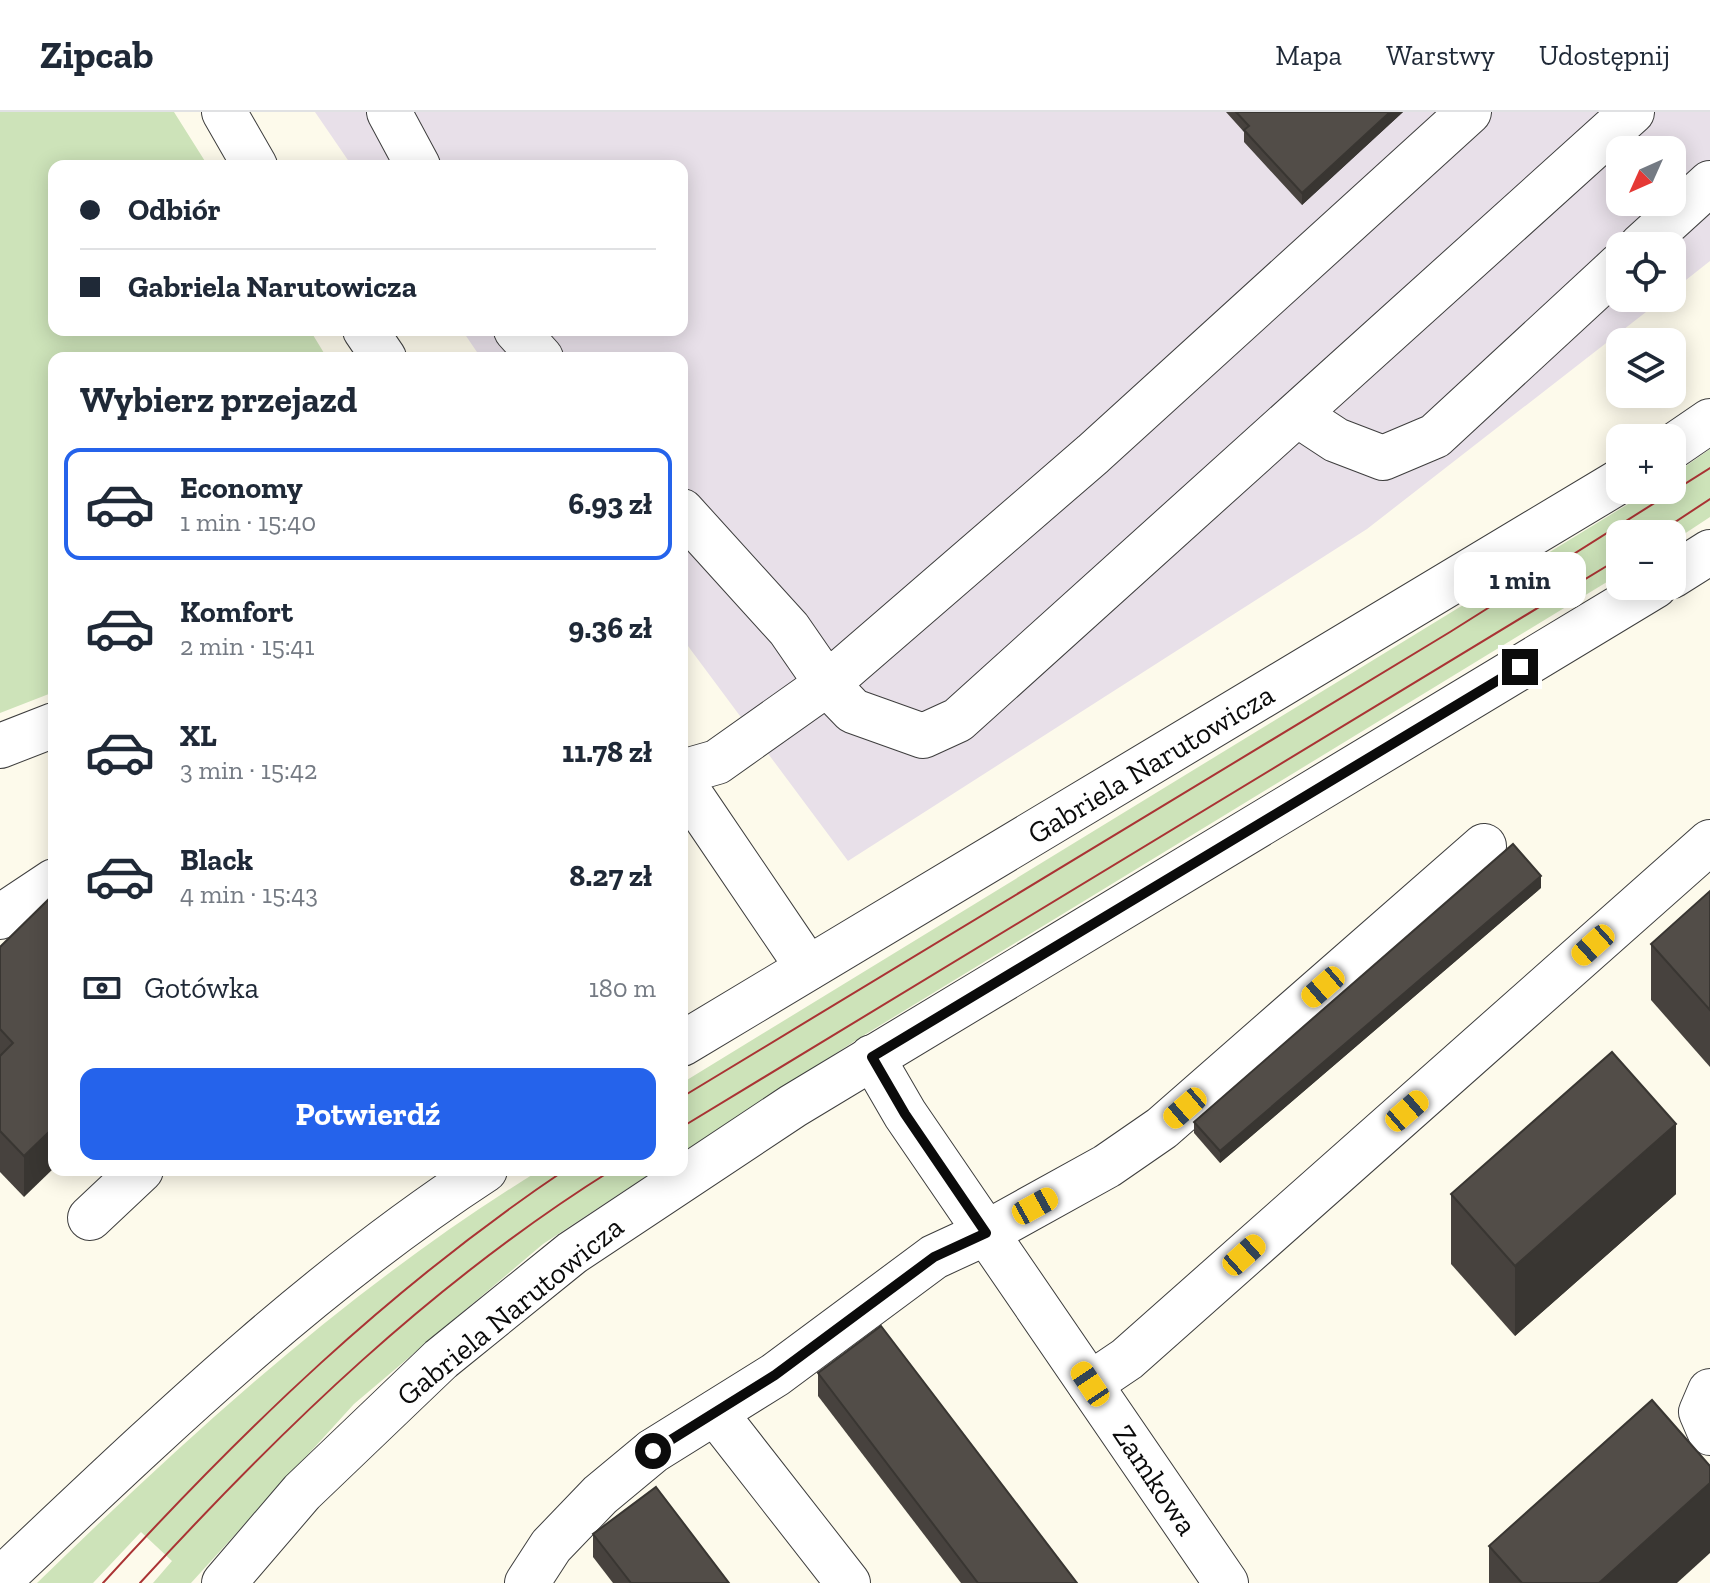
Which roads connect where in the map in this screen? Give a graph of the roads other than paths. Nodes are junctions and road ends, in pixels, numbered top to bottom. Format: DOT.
graph roads {
  1 [pos="224,112"];
  2 [pos="389,112"];
  3 [pos="1469,112"];
  4 [pos="1632,112"];
  5 [pos="252,160"];
  6 [pos="415,160"];
  7 [pos="1710,183"];
  8 [pos="1656,232"];
  9 [pos="1606,278"];
  10 [pos="521,336"];
  11 [pos="536,352"];
  12 [pos="1298,415"];
  13 [pos="1710,421"];
  14 [pos="1686,437"];
  15 [pos="1606,489"];
  16 [pos="688,518"];
  17 [pos="1632,600"];
  18 [pos="827,684"];
  19 [pos="48,727"];
  20 [pos="0,746"];
  21 [pos="688,770"];
  22 [pos="688,791"];
  23 [pos="1710,842"];
  24 [pos="1484,846"];
  25 [pos="48,885"];
  26 [pos="0,917"];
  27 [pos="808,968"];
  28 [pos="688,1040"];
  29 [pos="872,1057"];
  30 [pos="135,1176"];
  31 [pos="476,1176"];
  32 [pos="90,1218"];
  33 [pos="986,1233"];
  34 [pos="1090,1384"];
  35 [pos="1710,1391"];
  36 [pos="716,1414"];
  37 [pos="1710,1433"];
  38 [pos="0,1580"];
  39 [pos="224,1583"];
  40 [pos="527,1583"];
  41 [pos="848,1583"];
  42 [pos="1226,1583"];
  1 -- 5 [label="street"];
  2 -- 6 [label="street"];
  3 -- 18 [label="street"];
  4 -- 12 [label="street"];
  7 -- 8 [label="street"];
  9 -- 12 [label="street"];
  10 -- 11 [label="street"];
  12 -- 18 [label="street"];
  13 -- 14 [label="street"];
  15 -- 27 [label="street, Gabriela Narutowicza"];
  16 -- 18 [label="street"];
  17 -- 29 [label="street, Gabriela Narutowicza"];
  18 -- 21 [label="street"];
  19 -- 20 [label="street"];
  22 -- 27 [label="street"];
  23 -- 34 [label="street"];
  24 -- 33 [label="street"];
  25 -- 26 [label="street"];
  27 -- 28 [label="street, Gabriela Narutowicza"];
  29 -- 33 [label="street, Zamkowa"];
  29 -- 39 [label="street, Gabriela Narutowicza"];
  30 -- 32 [label="street"];
  31 -- 38 [label="street"];
  33 -- 34 [label="street, Zamkowa"];
  33 -- 36 [label="street"];
  34 -- 42 [label="street, Zamkowa"];
  35 -- 37 [label="street"];
  36 -- 40 [label="street"];
  36 -- 41 [label="street"];
}
